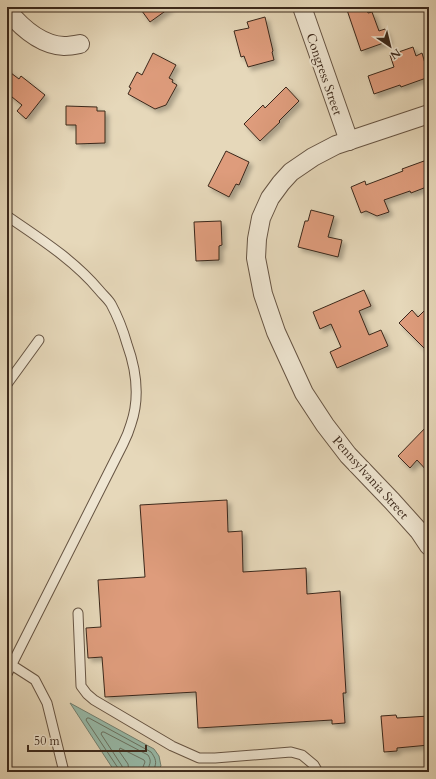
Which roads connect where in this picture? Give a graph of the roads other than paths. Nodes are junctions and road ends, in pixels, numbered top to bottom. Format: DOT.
graph roads {
  1 [pos="302,7"];
  2 [pos="7,10"];
  3 [pos="80,44"];
  4 [pos="429,114"];
  5 [pos="348,141"];
  6 [pos="7,216"];
  7 [pos="39,340"];
  8 [pos="7,384"];
  9 [pos="429,546"];
  10 [pos="78,614"];
  11 [pos="9,664"];
  12 [pos="7,674"];
  13 [pos="64,772"];
  14 [pos="318,772"];
  1 -- 5 [label="street, Congress Street"];
  2 -- 3 [label="street"];
  4 -- 5 [label="street, Pennsylvania Street"];
  5 -- 9 [label="street, Pennsylvania Street"];
  6 -- 11 [label="lane"];
  7 -- 8 [label="lane"];
  10 -- 14 [label="lane"];
  11 -- 12 [label="lane"];
  11 -- 13 [label="lane"];
}
